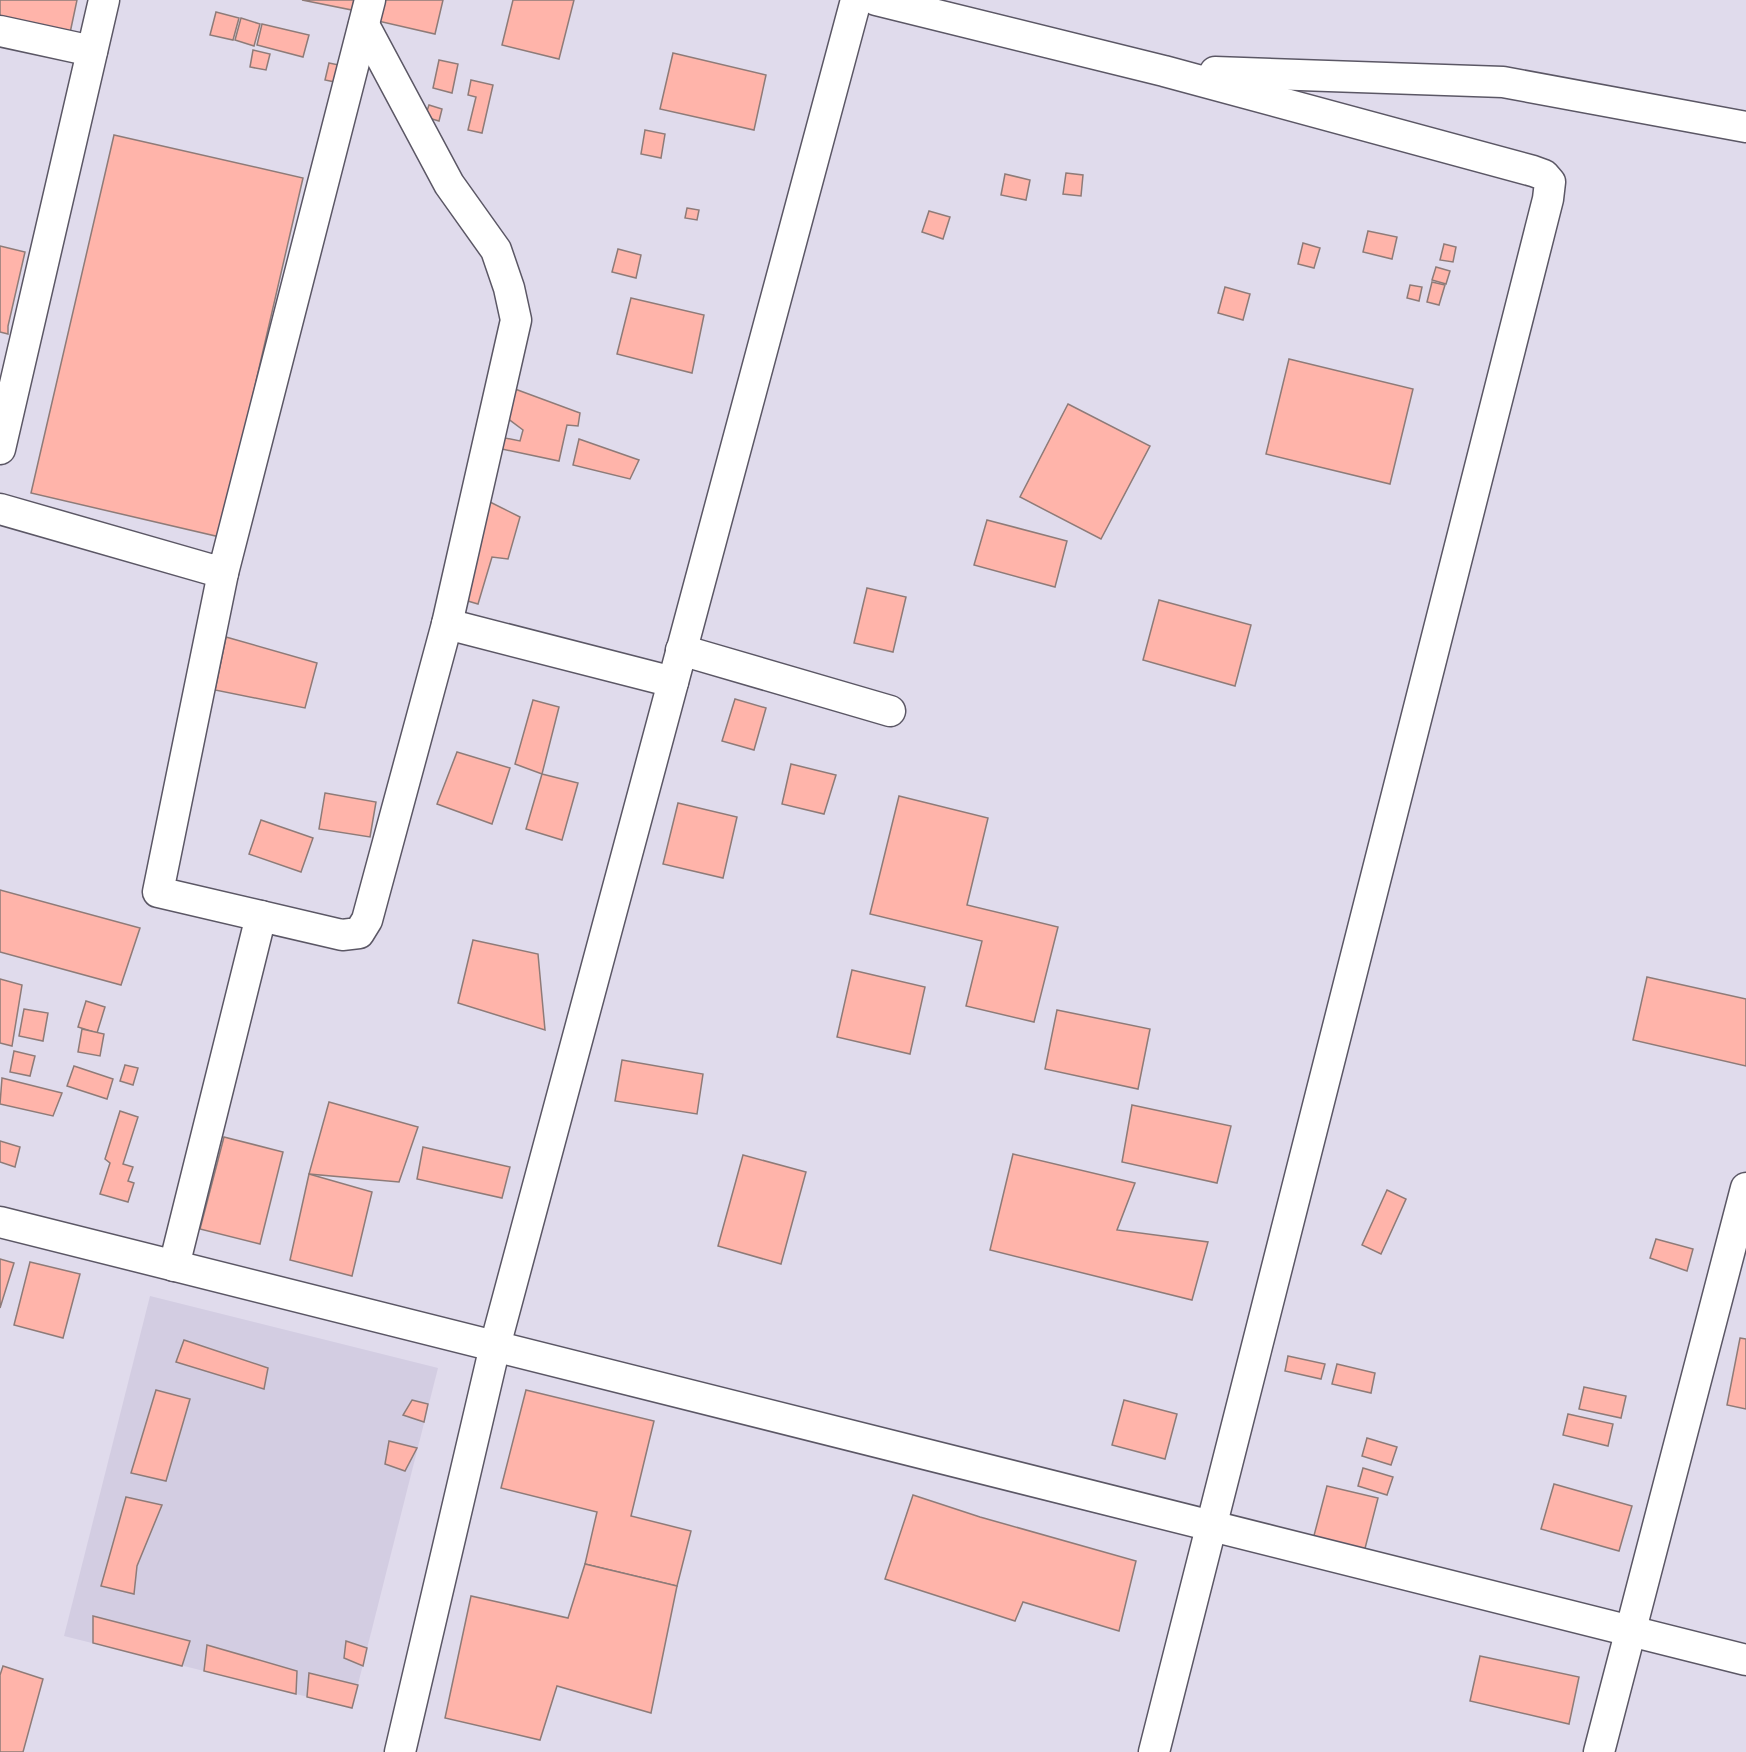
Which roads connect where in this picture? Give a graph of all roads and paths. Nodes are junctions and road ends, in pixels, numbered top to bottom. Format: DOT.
graph roads {
  1 [pos="104,0"];
  2 [pos="856,0"];
  3 [pos="876,0"];
  4 [pos="367,12"];
  5 [pos="0,31"];
  6 [pos="92,51"];
  7 [pos="1164,71"];
  8 [pos="1746,127"];
  9 [pos="0,448"];
  10 [pos="0,509"];
  11 [pos="224,573"];
  12 [pos="447,624"];
  13 [pos="681,650"];
  14 [pos="673,681"];
  15 [pos="890,711"];
  16 [pos="261,916"];
  17 [pos="1746,1188"];
  18 [pos="0,1222"];
  19 [pos="174,1266"];
  20 [pos="495,1346"];
  21 [pos="1213,1526"];
  22 [pos="1631,1631"];
  23 [pos="1746,1660"];
  24 [pos="400,1752"];
  25 [pos="1154,1752"];
  26 [pos="1599,1752"];
  1 -- 6 [label="street"];
  2 -- 13 [label="street"];
  3 -- 7 [label="street"];
  4 -- 11 [label="street"];
  4 -- 12 [label="street"];
  5 -- 6 [label="street"];
  6 -- 9 [label="street"];
  7 -- 8 [label="street"];
  7 -- 21 [label="street"];
  10 -- 11 [label="street"];
  11 -- 16 [label="street"];
  12 -- 14 [label="street"];
  12 -- 16 [label="street"];
  13 -- 14 [label="street"];
  13 -- 15 [label="street"];
  14 -- 20 [label="street"];
  16 -- 19 [label="street"];
  17 -- 22 [label="street"];
  18 -- 19 [label="street"];
  19 -- 20 [label="street"];
  20 -- 21 [label="street"];
  20 -- 24 [label="street"];
  21 -- 22 [label="street"];
  21 -- 25 [label="street"];
  22 -- 23 [label="street"];
  22 -- 26 [label="street"];
}
